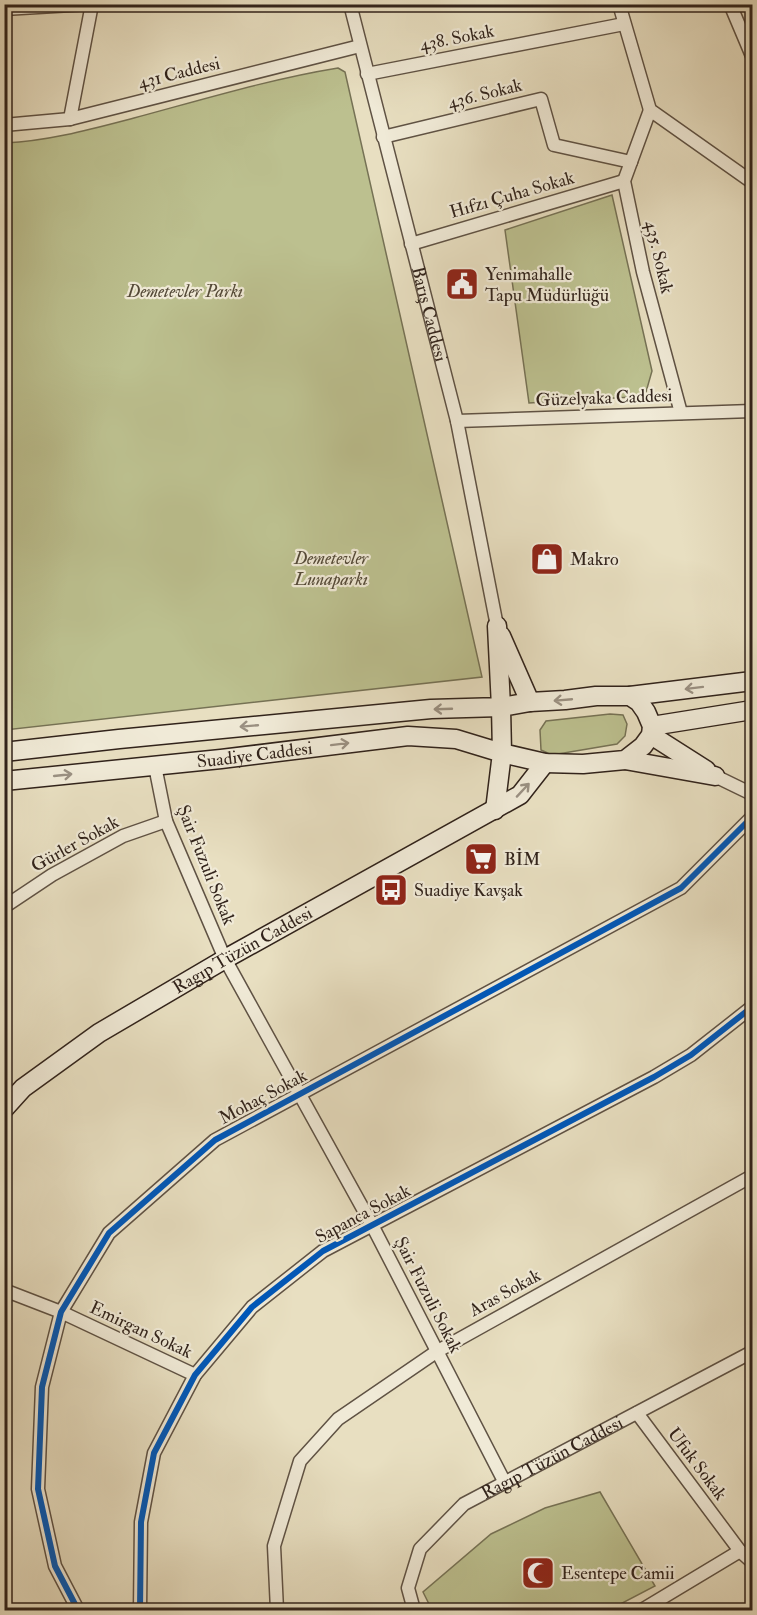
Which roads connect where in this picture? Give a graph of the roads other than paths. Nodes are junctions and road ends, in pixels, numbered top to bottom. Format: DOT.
graph roads {
  1 [pos="91,4"];
  2 [pos="350,4"];
  3 [pos="619,4"];
  4 [pos="730,4"];
  5 [pos="4,9"];
  6 [pos="624,24"];
  7 [pos="360,46"];
  8 [pos="753,56"];
  9 [pos="367,74"];
  10 [pos="650,110"];
  11 [pos="70,119"];
  12 [pos="4,125"];
  13 [pos="383,137"];
  14 [pos="631,162"];
  15 [pos="624,181"];
  16 [pos="753,182"];
  17 [pos="411,244"];
  18 [pos="753,411"];
  19 [pos="681,413"];
  20 [pos="457,421"];
  21 [pos="497,626"];
  22 [pos="753,681"];
  23 [pos="630,696"];
  24 [pos="530,702"];
  25 [pos="501,707"];
  26 [pos="753,710"];
  27 [pos="651,730"];
  28 [pos="4,752"];
  29 [pos="502,753"];
  30 [pos="625,760"];
  31 [pos="545,763"];
  32 [pos="155,766"];
  33 [pos="715,776"];
  34 [pos="4,781"];
  35 [pos="753,794"];
  36 [pos="495,810"];
  37 [pos="753,817"];
  38 [pos="166,821"];
  39 [pos="4,907"];
  40 [pos="225,959"];
  41 [pos="753,1007"];
  42 [pos="300,1094"];
  43 [pos="4,1109"];
  44 [pos="753,1176"];
  45 [pos="372,1226"];
  46 [pos="4,1290"];
  47 [pos="61,1312"];
  48 [pos="436,1352"];
  49 [pos="753,1352"];
  50 [pos="195,1375"];
  51 [pos="637,1413"];
  52 [pos="505,1483"];
  53 [pos="740,1551"];
  54 [pos="753,1562"];
  55 [pos="78,1611"];
  56 [pos="140,1611"];
  57 [pos="277,1611"];
  58 [pos="414,1611"];
  59 [pos="642,1611"];
  1 -- 5 [label="street"];
  1 -- 11 [label="street"];
  2 -- 7 [label="street, Barış Caddesi"];
  3 -- 6 [label="street"];
  4 -- 8 [label="street"];
  6 -- 9 [label="street, 438. Sokak"];
  6 -- 10 [label="street"];
  7 -- 9 [label="street, Barış Caddesi"];
  7 -- 11 [label="street, 431 Caddesi"];
  9 -- 13 [label="street, Barış Caddesi"];
  10 -- 14 [label="street"];
  10 -- 16 [label="street"];
  11 -- 12 [label="street, 431 Caddesi"];
  13 -- 14 [label="street, 436. Sokak"];
  13 -- 17 [label="street, Barış Caddesi"];
  14 -- 15 [label="street"];
  15 -- 17 [label="street, Hıfzı Çuha Sokak"];
  15 -- 19 [label="street, 435. Sokak"];
  17 -- 20 [label="street, Barış Caddesi"];
  18 -- 19 [label="street, Güzelyaka Caddesi"];
  19 -- 20 [label="street, Güzelyaka Caddesi"];
  20 -- 21 [label="street, Barış Caddesi"];
  21 -- 24 [label="main road, Barış Caddesi"];
  21 -- 25 [label="main road, Barış Caddesi"];
  22 -- 23 [label="main road, Suadiye Caddesi, one-way"];
  23 -- 24 [label="main road, Suadiye Caddesi, one-way"];
  23 -- 27 [label="main road"];
  24 -- 25 [label="main road, Suadiye Caddesi"];
  25 -- 28 [label="main road, Suadiye Caddesi, one-way"];
  25 -- 29 [label="main road"];
  26 -- 27 [label="main road"];
  27 -- 30 [label="main road"];
  27 -- 33 [label="main road"];
  29 -- 31 [label="main road, Suadiye Caddesi"];
  32 -- 29 [label="main road, Suadiye Caddesi, one-way"];
  29 -- 36 [label="main road"];
  30 -- 31 [label="main road, Suadiye Caddesi"];
  30 -- 33 [label="main road"];
  36 -- 31 [label="main road, Ragıp Tüzün Caddesi, one-way"];
  34 -- 32 [label="main road, Suadiye Caddesi, one-way"];
  32 -- 38 [label="street, Şair Fuzuli Sokak"];
  33 -- 35 [label="street"];
  36 -- 40 [label="main road, Ragıp Tüzün Caddesi"];
  37 -- 42 [label="street, Mohaç Sokak"];
  38 -- 39 [label="street, Gürler Sokak"];
  38 -- 40 [label="street, Şair Fuzuli Sokak"];
  40 -- 42 [label="street, Şair Fuzuli Sokak"];
  40 -- 43 [label="main road, Ragıp Tüzün Caddesi"];
  41 -- 45 [label="street, Sapanca Sokak"];
  42 -- 45 [label="street, Şair Fuzuli Sokak"];
  42 -- 47 [label="street, Mohaç Sokak"];
  44 -- 48 [label="street, Aras Sokak"];
  45 -- 48 [label="street, Şair Fuzuli Sokak"];
  45 -- 50 [label="street, Sapanca Sokak"];
  46 -- 47 [label="street, Emirgan Sokak"];
  47 -- 50 [label="street, Emirgan Sokak"];
  47 -- 55 [label="street, Mohaç Sokak"];
  48 -- 52 [label="street, Şair Fuzuli Sokak"];
  48 -- 57 [label="street, Aras Sokak"];
  49 -- 51 [label="street, Ragıp Tüzün Caddesi"];
  50 -- 56 [label="street, Sapanca Sokak"];
  51 -- 52 [label="street, Ragıp Tüzün Caddesi"];
  51 -- 53 [label="street, Ufuk Sokak"];
  52 -- 58 [label="street, Ragıp Tüzün Caddesi"];
  53 -- 54 [label="street, Ufuk Sokak"];
  53 -- 59 [label="street"];
}
